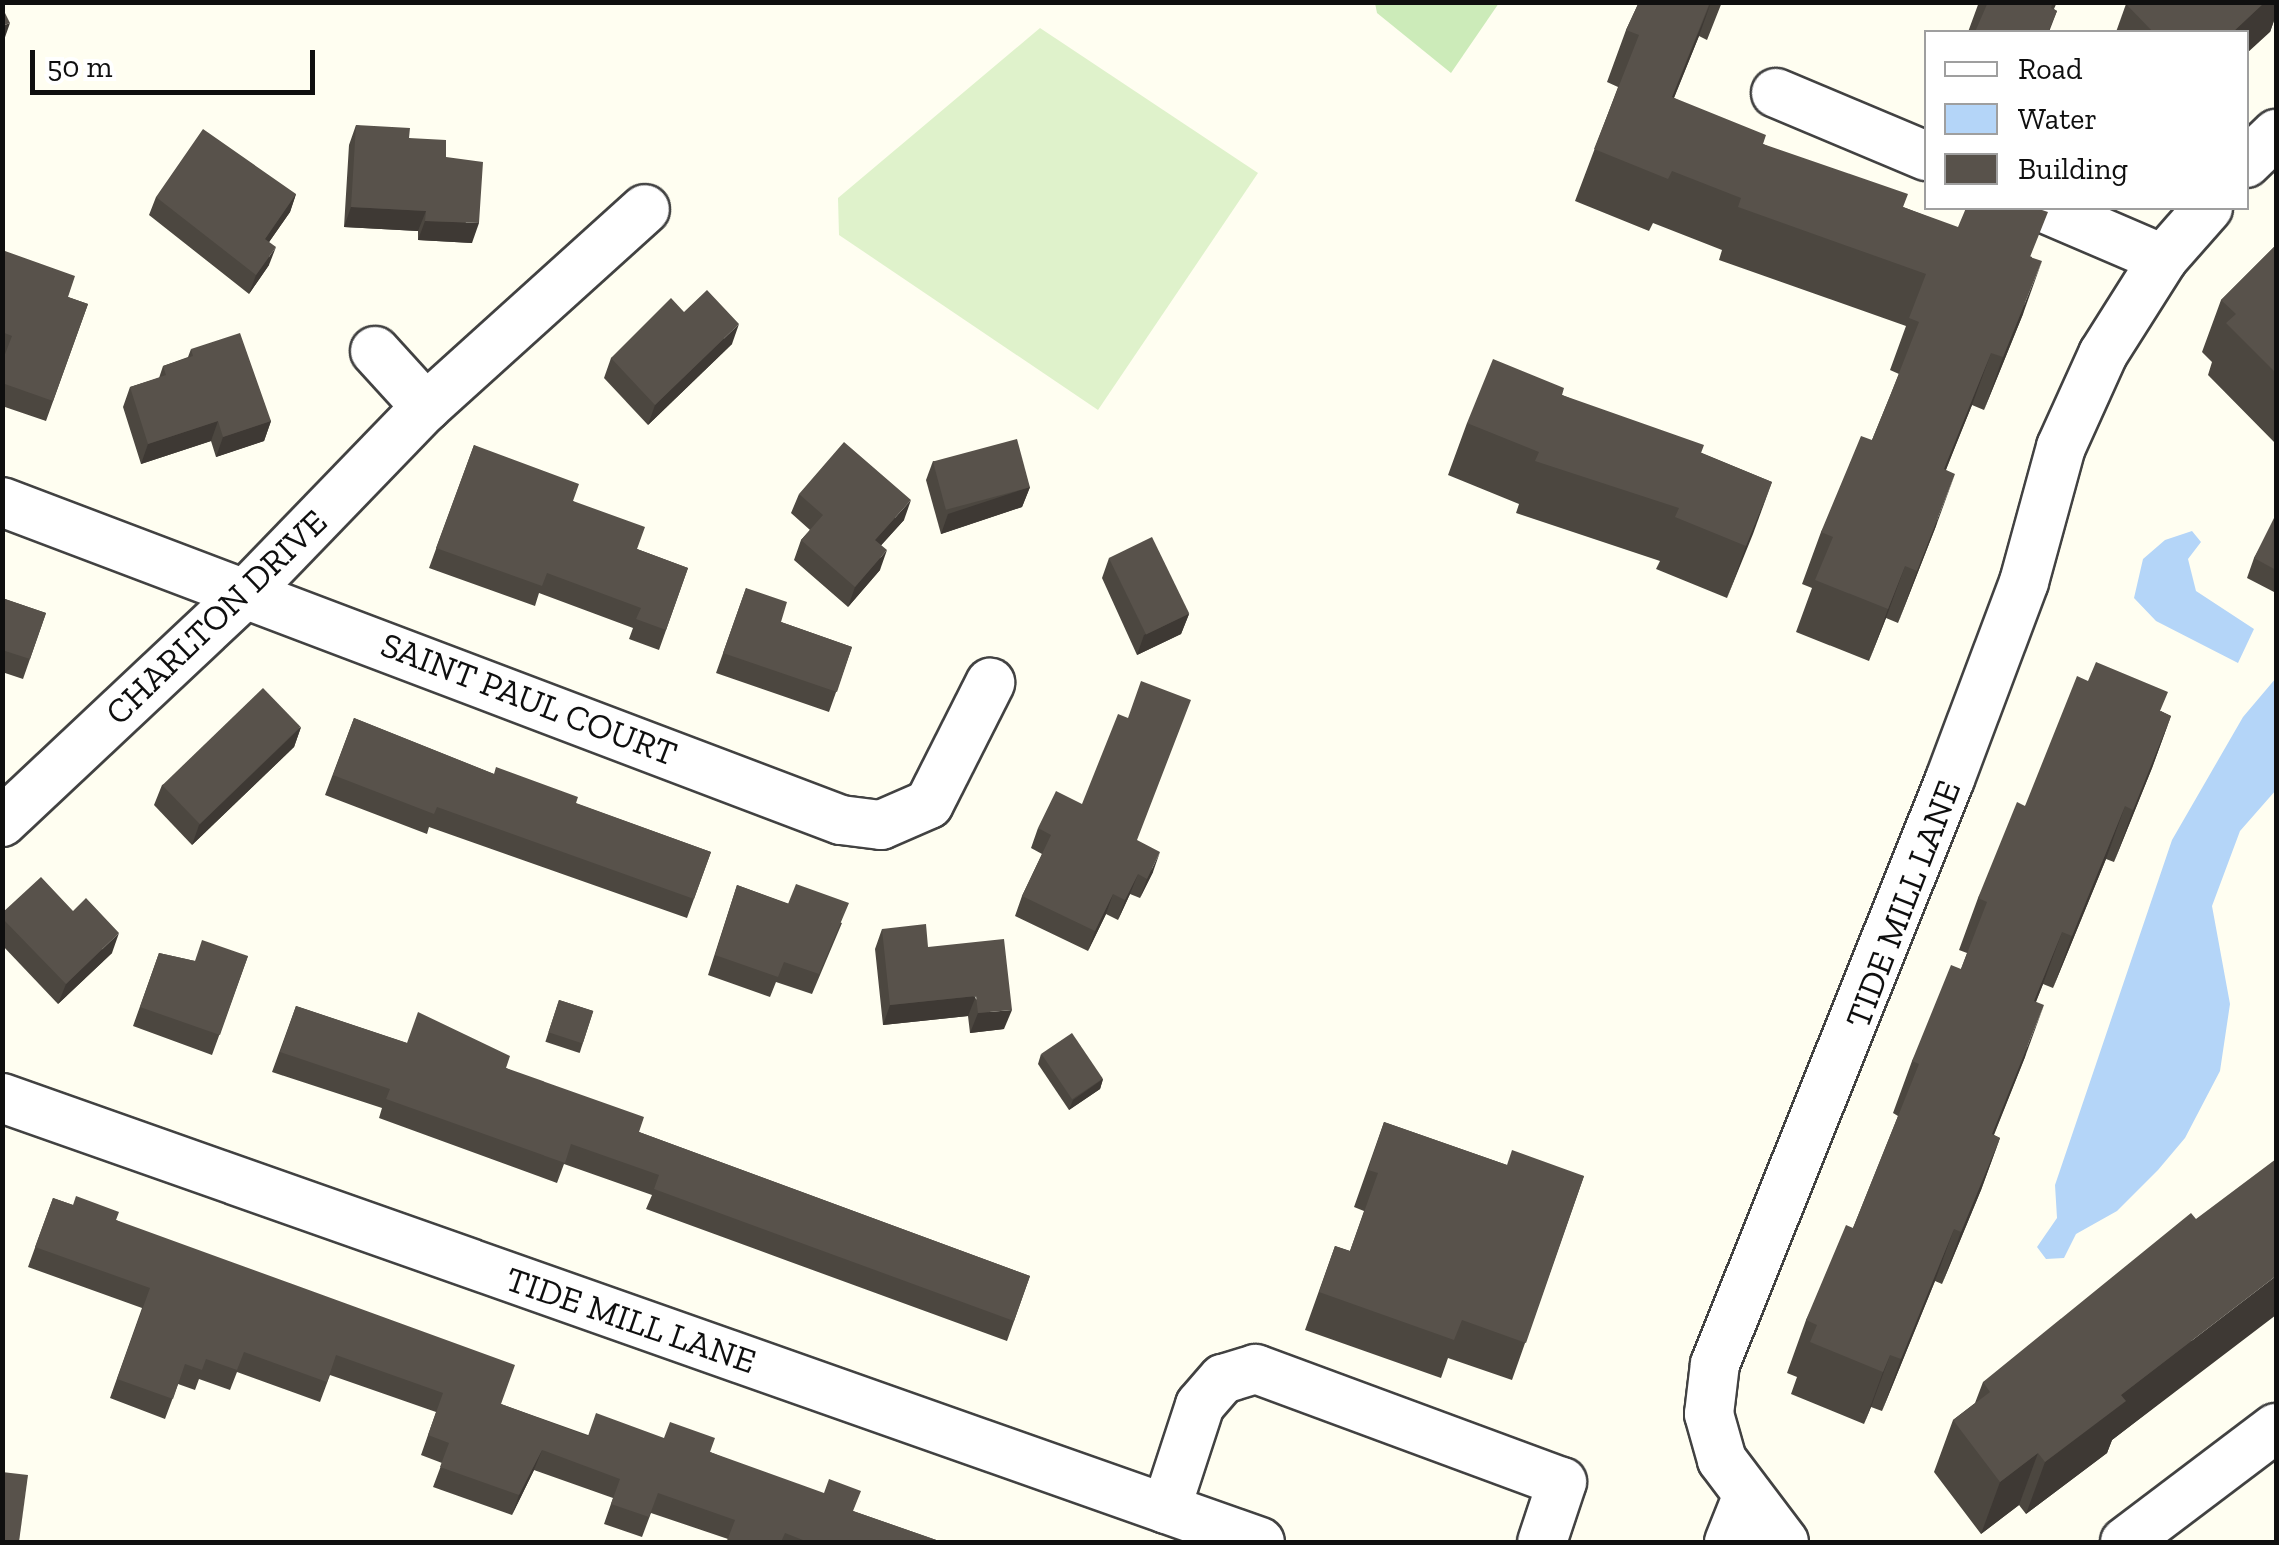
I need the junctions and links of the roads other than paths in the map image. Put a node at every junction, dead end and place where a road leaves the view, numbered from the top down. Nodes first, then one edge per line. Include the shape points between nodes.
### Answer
1 (1776, 93) dead end
2 (1924, 155) edge
3 (645, 209) dead end
4 (2049, 210) edge
5 (2206, 210) edge
6 (2163, 259) junction
7 (375, 351) dead end
8 (426, 407) junction
9 (2, 502) edge
10 (249, 590) junction
11 (990, 683) dead end
12 (2, 822) edge
13 (2, 1098) edge
14 (2276, 1428) edge
15 (1747, 1496) junction
16 (1166, 1509) junction
17 (1260, 1542) edge
18 (1542, 1542) edge
19 (1729, 1542) edge
20 (1784, 1542) edge
21 (2125, 1542) edge

1 - 2 street
3 - 8 street, CHARLTON DRIVE
4 - 6 street
5 - 6 street, TIDE MILL LANE
6 - 15 street, TIDE MILL LANE via 2102,354 2061,446 2024,582 1950,780 1715,1364 1709,1414 1722,1460
7 - 8 street
8 - 10 street, CHARLTON DRIVE
9 - 10 street, SAINT PAUL COURT
10 - 11 street, SAINT PAUL COURT via 841,820 881,825 929,804
10 - 12 street, CHARLTON DRIVE
13 - 16 street, TIDE MILL LANE
14 - 21 street
15 - 19 street
15 - 20 street, TIDE MILL LANE
16 - 17 street, TIDE MILL LANE
16 - 18 street via 1200,1405 1223,1379 1256,1369 1562,1482

